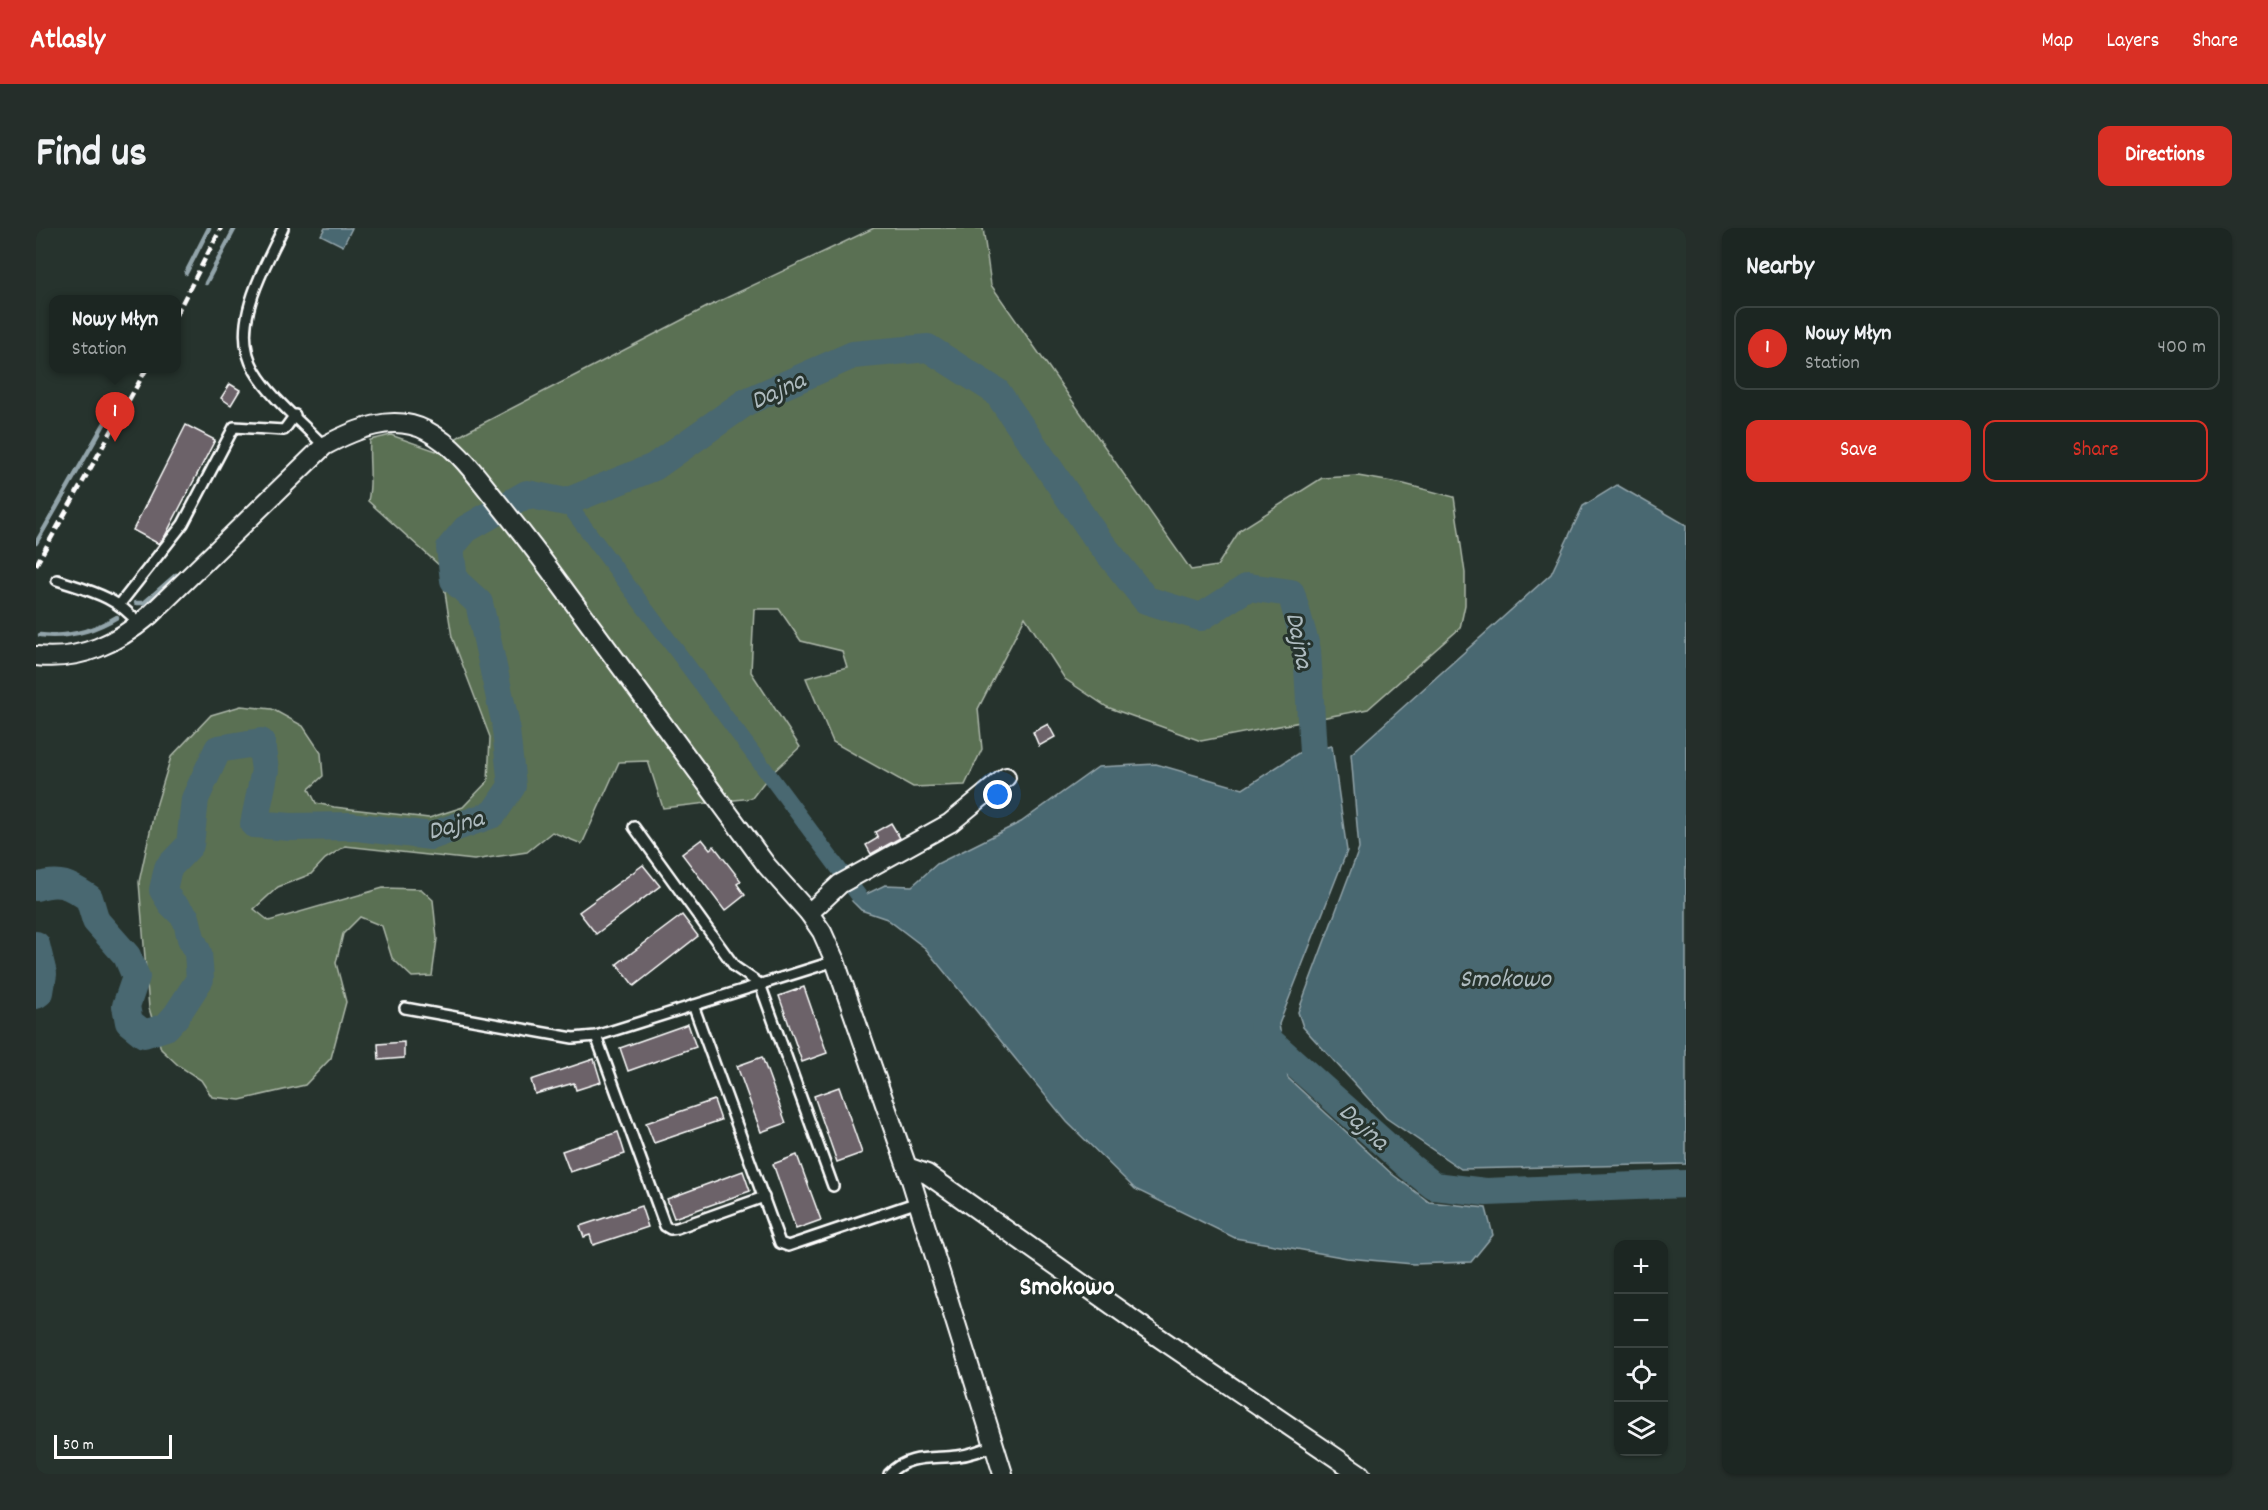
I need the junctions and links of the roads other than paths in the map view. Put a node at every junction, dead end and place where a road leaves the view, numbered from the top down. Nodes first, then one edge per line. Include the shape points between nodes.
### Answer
1 (283, 228) edge
2 (295, 415) junction
3 (324, 446) junction
4 (57, 580) dead end
5 (120, 604) junction
6 (139, 624) junction
7 (36, 656) edge
8 (1006, 777) dead end
9 (634, 826) dead end
10 (808, 913) junction
11 (835, 961) junction
12 (760, 984) junction
13 (693, 1005) junction
14 (405, 1008) dead end
15 (596, 1036) junction
16 (907, 1167) junction
17 (833, 1186) dead end
18 (764, 1197) junction
19 (918, 1202) junction
20 (994, 1446) junction
21 (889, 1474) edge
22 (1003, 1474) edge
23 (1360, 1474) edge

1 - 2 lane via 258,282 245,331 248,357 255,371
2 - 3 lane
2 - 5 lane via 284,430 234,427 183,524
3 - 6 street
3 - 10 street via 350,432 396,423 426,430 448,444 525,536 767,866
4 - 5 lane
5 - 6 lane
6 - 7 street via 96,650
8 - 10 street via 950,823 840,884
9 - 12 lane via 735,967
10 - 11 street
11 - 12 lane
11 - 16 street
12 - 13 lane
12 - 17 lane
13 - 15 lane
13 - 18 lane
14 - 15 lane via 573,1038
15 - 18 lane via 665,1226 677,1228
16 - 19 street
16 - 23 street via 927,1174
18 - 19 lane via 780,1243 788,1246
19 - 20 street
20 - 21 lane via 957,1456 905,1462
20 - 22 street

